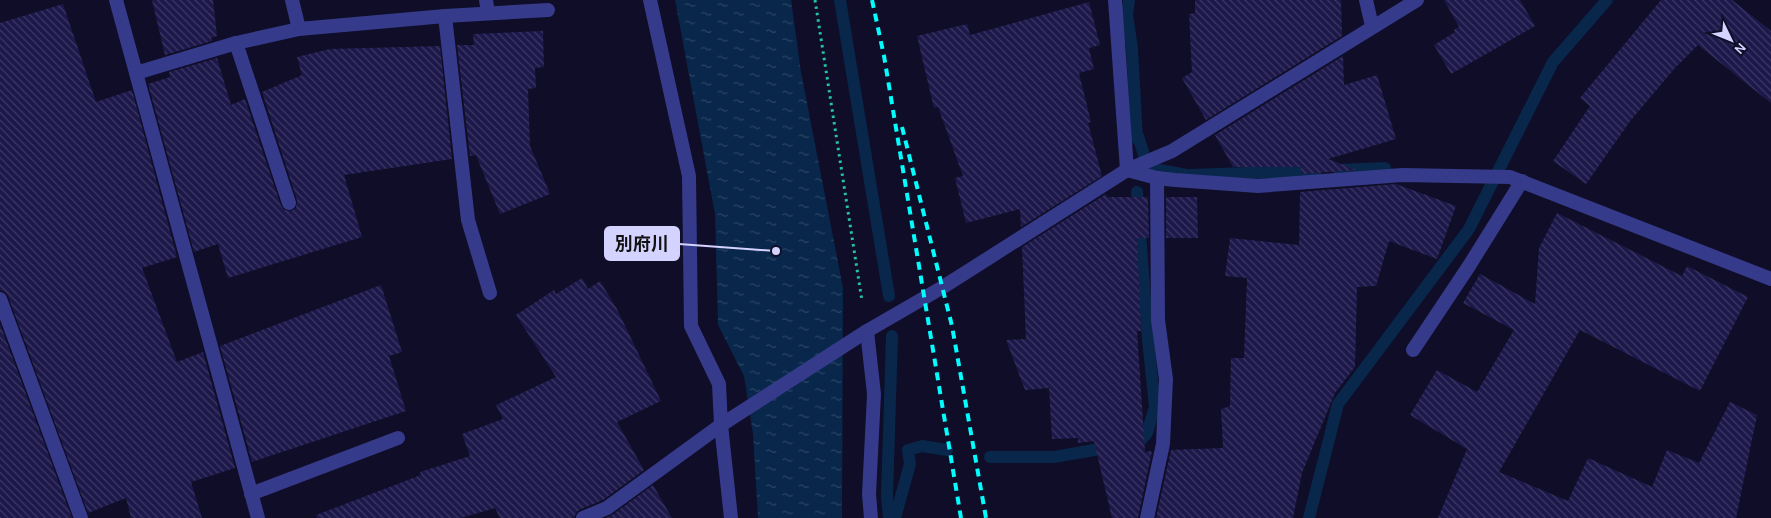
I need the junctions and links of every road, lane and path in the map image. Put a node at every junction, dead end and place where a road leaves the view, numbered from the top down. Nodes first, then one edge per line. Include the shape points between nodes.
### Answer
1 (116, 0) edge
2 (292, 0) edge
3 (650, 0) edge
4 (815, 0) edge
5 (1114, 0) edge
6 (1366, 0) edge
7 (1417, 0) edge
8 (487, 6) edge
9 (548, 10) dead end
10 (445, 16) junction
11 (1372, 26) junction
12 (299, 29) junction
13 (236, 43) junction
14 (136, 73) junction
15 (1128, 170) junction
16 (1157, 178) junction
17 (1516, 179) junction
18 (289, 203) dead end
19 (1771, 279) edge
20 (490, 293) dead end
21 (0, 299) edge
22 (867, 331) junction
23 (1413, 350) dead end
24 (721, 425) junction
25 (398, 438) dead end
26 (251, 494) junction
27 (608, 513) edge
28 (81, 518) edge
29 (258, 518) edge
30 (583, 518) edge
31 (731, 518) edge
32 (871, 518) edge
33 (1147, 518) edge

1 - 14 street
2 - 12 street
3 - 24 street via 689,176 691,326 719,384
4 - 22 path
5 - 15 street
6 - 11 street
7 - 11 street
8 - 9 street
8 - 10 street
10 - 12 street
10 - 20 street via 468,220
11 - 15 street via 1172,151
12 - 13 street
13 - 14 street
13 - 18 street
14 - 26 street
15 - 16 street
15 - 22 street
16 - 17 street via 1258,186 1402,175
16 - 33 street via 1158,320 1166,379 1163,444
17 - 19 street
17 - 23 street via 1469,266
21 - 28 street
22 - 24 street
22 - 32 street via 874,394 869,494
24 - 27 street
24 - 31 street
25 - 26 street
26 - 29 street
27 - 30 street

